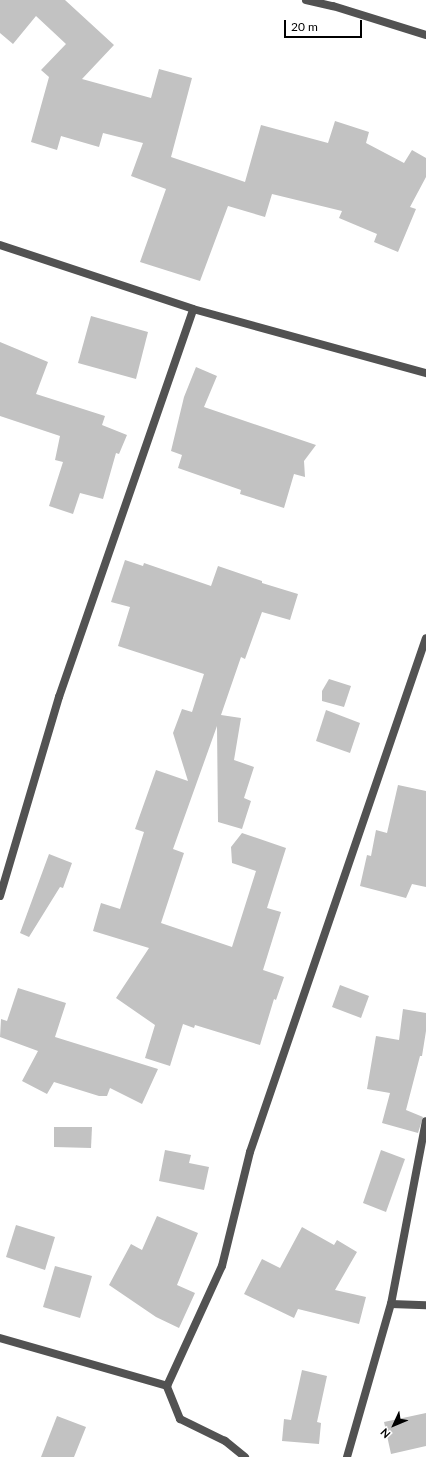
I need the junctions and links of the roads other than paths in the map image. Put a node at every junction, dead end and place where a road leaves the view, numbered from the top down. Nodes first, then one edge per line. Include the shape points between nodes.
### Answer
1 (306, 0) edge
2 (426, 35) edge
3 (0, 245) edge
4 (193, 309) junction
5 (426, 373) edge
6 (426, 638) edge
7 (0, 896) edge
8 (426, 1121) edge
9 (390, 1304) junction
10 (426, 1305) edge
11 (0, 1338) edge
12 (167, 1386) junction
13 (245, 1457) edge
14 (347, 1457) edge

1 - 2 street
3 - 4 street
4 - 5 street
4 - 7 street via 59,697
6 - 12 street via 250,1152 222,1266
8 - 9 street
9 - 10 street
9 - 14 street
11 - 12 street
12 - 13 street via 180,1419 225,1441

